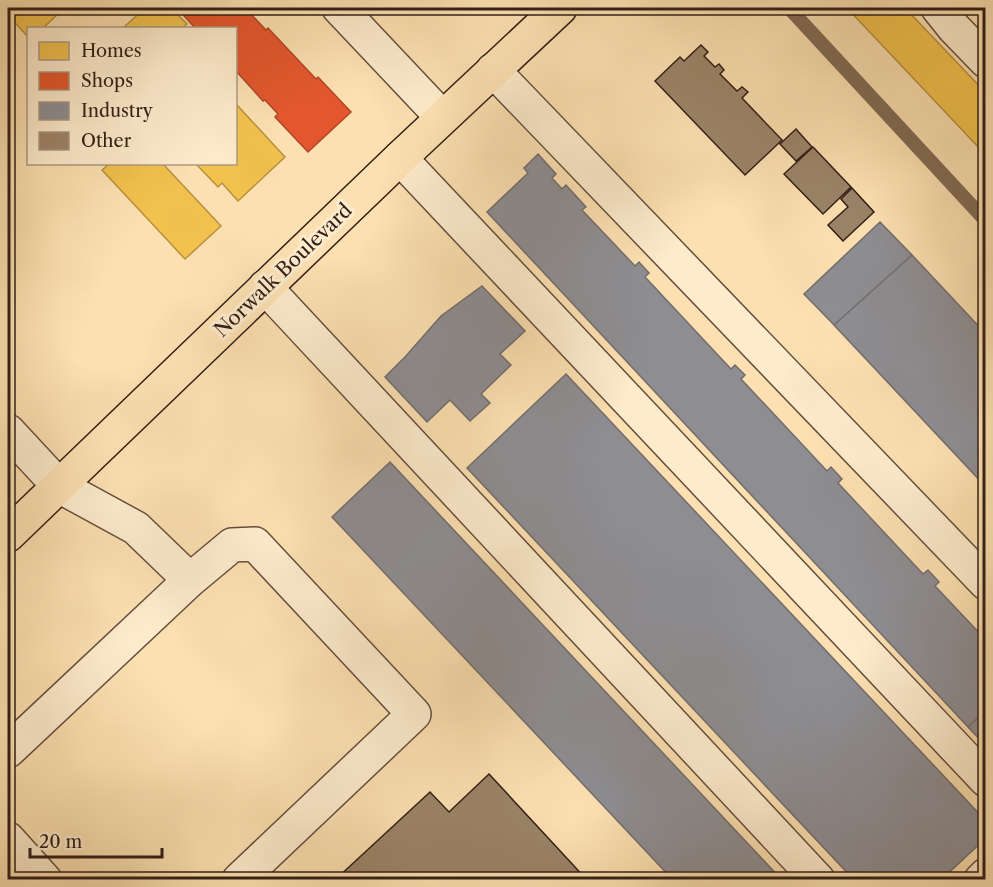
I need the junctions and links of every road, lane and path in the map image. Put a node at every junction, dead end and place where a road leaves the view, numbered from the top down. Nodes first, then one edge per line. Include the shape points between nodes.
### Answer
1 (339, 8) edge
2 (560, 8) edge
3 (938, 8) edge
4 (986, 62) edge
5 (493, 70) junction
6 (442, 117) junction
7 (400, 158) junction
8 (265, 287) junction
9 (8, 431) edge
10 (59, 486) junction
11 (8, 535) edge
12 (190, 580) junction
13 (986, 583) edge
14 (8, 751) edge
15 (986, 780) edge
16 (8, 839) edge
17 (986, 875) edge
18 (45, 879) edge
19 (239, 879) edge
20 (818, 879) edge
21 (981, 879) edge

1 - 6 street
2 - 5 main road, Norwalk Boulevard
3 - 4 street
5 - 6 main road, Norwalk Boulevard
5 - 13 street
6 - 7 main road, Norwalk Boulevard
7 - 8 main road, Norwalk Boulevard
7 - 15 street
8 - 10 main road, Norwalk Boulevard
8 - 20 street
9 - 10 street
10 - 11 main road, Norwalk Boulevard
10 - 12 street via 136,528
12 - 14 street
12 - 19 street via 232,545 255,544 414,714
16 - 18 street
17 - 21 street

